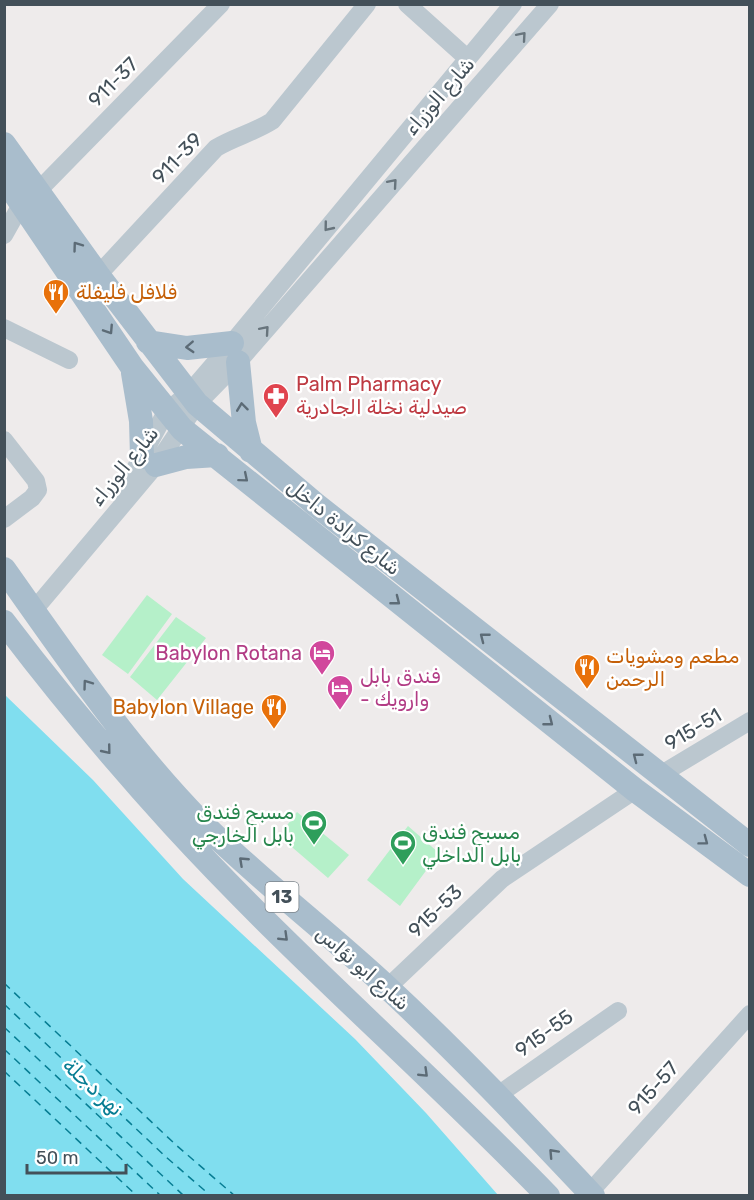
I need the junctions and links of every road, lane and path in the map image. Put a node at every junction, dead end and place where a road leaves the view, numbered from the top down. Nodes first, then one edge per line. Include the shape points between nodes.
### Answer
1 (221, 4) edge
2 (367, 4) edge
3 (407, 4) edge
4 (513, 4) edge
5 (550, 4) edge
6 (467, 58) junction
7 (4, 144) edge
8 (4, 178) edge
9 (29, 198) junction
10 (4, 236) edge
11 (98, 275) junction
12 (4, 328) edge
13 (148, 342) junction
14 (235, 352) junction
15 (69, 360) dead end
16 (132, 367) junction
17 (193, 398) junction
18 (174, 420) junction
19 (4, 440) edge
20 (251, 451) junction
21 (216, 455) junction
22 (149, 461) junction
23 (4, 519) edge
24 (4, 569) edge
25 (34, 610) junction
26 (4, 622) edge
27 (750, 721) edge
28 (660, 775) junction
29 (635, 790) junction
30 (750, 845) edge
31 (750, 875) edge
32 (388, 987) junction
33 (618, 1011) dead end
34 (750, 1014) edge
35 (498, 1095) junction
36 (591, 1194) edge
37 (548, 1196) edge

1 - 9 street, 911-37
2 - 11 street, 911-39 via 272,121 216,148
3 - 6 street
4 - 6 street, شارع الوزراء
14 -> 5 street, شارع الوزراء
6 -> 14 street, شارع الوزراء
7 - 9 main road, شارع كرادة داخل
8 - 9 main road, شارع كرادة داخل
9 - 10 street, 911-37
11 -> 9 main road, شارع كرادة داخل
9 -> 16 main road, شارع كرادة داخل
11 - 13 main road, شارع كرادة داخل
12 - 15 street
14 -> 13 main road
13 - 17 main road, شارع كرادة داخل
14 - 17 street, شارع الوزراء
20 -> 14 main road
16 - 18 main road, شارع كرادة داخل
16 - 22 main road
17 - 18 street, شارع الوزراء
17 - 20 main road, شارع كرادة داخل
18 - 21 main road, شارع كرادة داخل
18 - 22 street, شارع الوزراء
19 - 23 street via 36,481 38,490
28 -> 20 main road, شارع كرادة داخل
21 - 22 main road
21 -> 29 main road, شارع كرادة داخل
22 - 25 street, شارع الوزراء via 100,531
24 - 25 main road, شارع ابو نؤاس / 13
32 -> 25 main road, شارع ابو نؤاس / 13 via 276,892 199,819 132,743
26 -> 37 main road, شارع ابو نؤاس / 13 via 174,826
27 - 28 street, 915-51
28 - 30 main road, شارع كرادة داخل
29 -> 31 main road, شارع كرادة داخل
29 - 32 street, 915-53 via 502,879
32 - 35 main road, شارع ابو نؤاس / 13
33 - 35 street, 915-55
34 - 36 street, 915-57
36 -> 35 main road, شارع ابو نؤاس / 13

